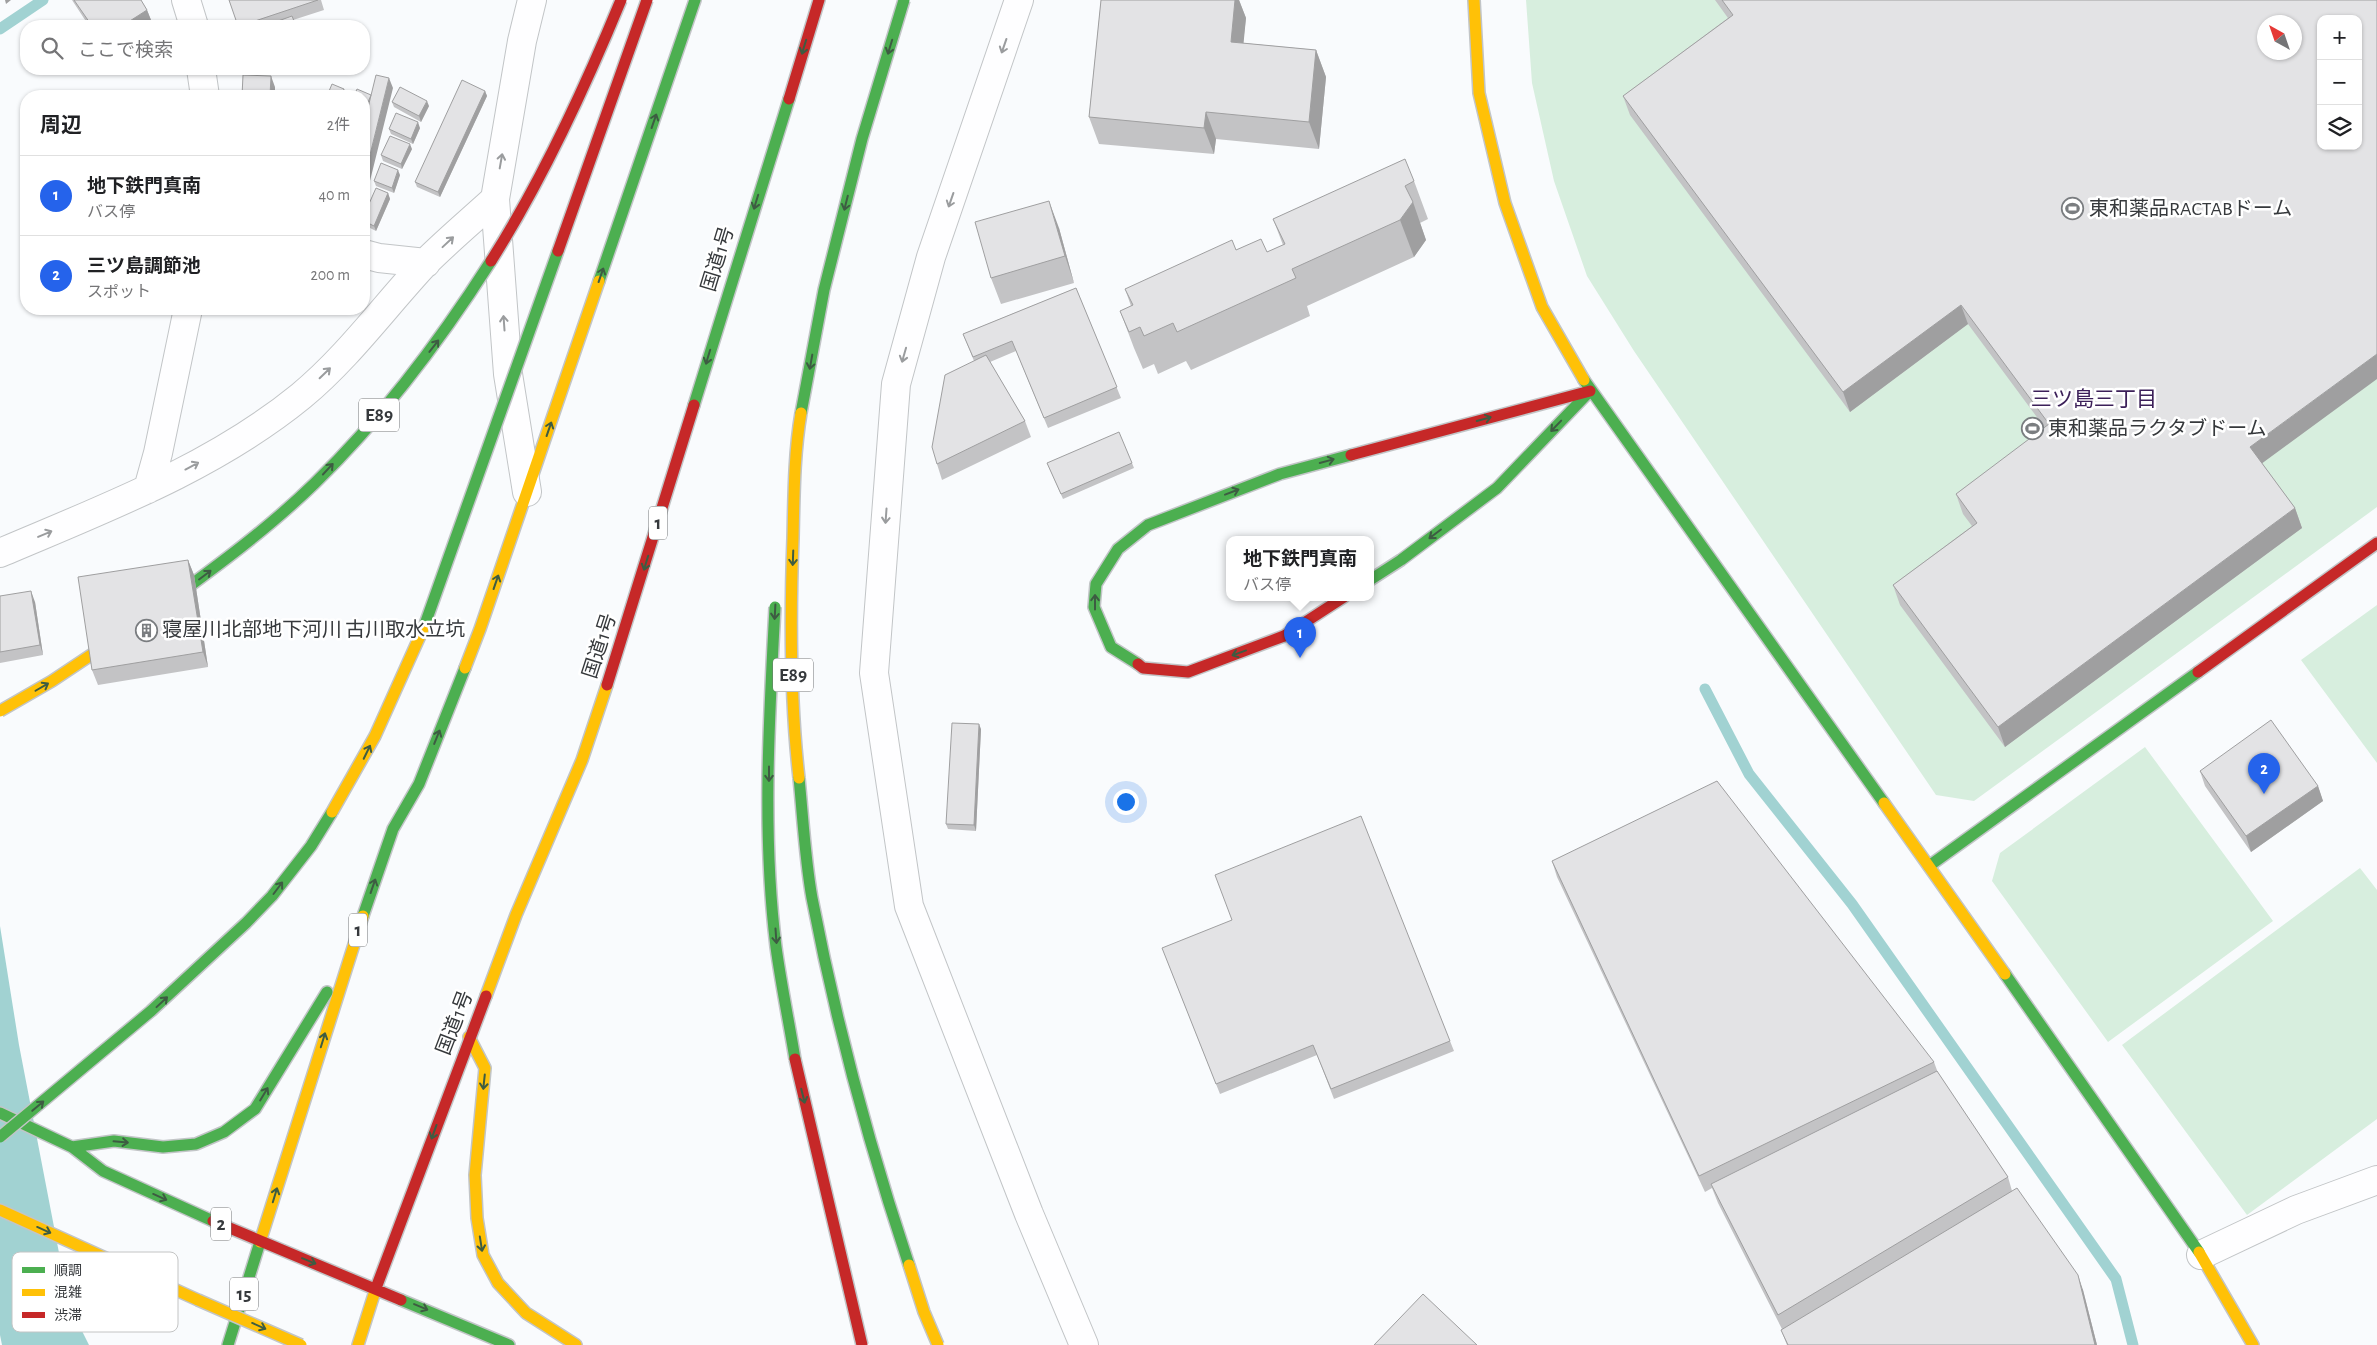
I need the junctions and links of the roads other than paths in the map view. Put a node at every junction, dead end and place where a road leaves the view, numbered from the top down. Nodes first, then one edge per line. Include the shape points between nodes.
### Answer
1 (186, 0) edge
2 (532, 0) edge
3 (622, 0) edge
4 (647, 0) edge
5 (696, 0) edge
6 (819, 0) edge
7 (904, 0) edge
8 (1020, 0) edge
9 (1474, 0) edge
10 (192, 20) edge
11 (202, 75) edge
12 (204, 90) edge
13 (494, 199) junction
14 (370, 256) edge
15 (426, 263) junction
16 (187, 315) edge
17 (1590, 391) junction
18 (796, 442) junction
19 (148, 489) junction
20 (527, 492) junction
21 (2377, 543) edge
22 (0, 553) edge
23 (780, 564) dead end
24 (1374, 577) edge
25 (776, 592) dead end
26 (1338, 601) edge
27 (154, 612) edge
28 (131, 628) edge
29 (0, 711) edge
30 (1929, 866) junction
31 (349, 957) junction
32 (469, 1037) junction
33 (0, 1114) edge
34 (0, 1137) edge
35 (72, 1147) junction
36 (2377, 1180) edge
37 (0, 1210) edge
38 (260, 1242) junction
39 (94, 1252) edge
40 (2201, 1255) junction
41 (376, 1288) junction
42 (178, 1290) edge
43 (228, 1345) edge
44 (301, 1345) edge
45 (358, 1345) edge
46 (509, 1345) edge
47 (576, 1345) edge
48 (862, 1345) edge
49 (938, 1345) edge
50 (1084, 1345) edge
51 (2253, 1345) edge

1 - 10 street
13 -> 2 street
27 -> 3 main road, E89, bridge via 237,550 316,482 384,408 452,322 522,212 587,82
34 -> 4 main road, bridge via 150,1013 242,927 273,895 356,774 397,692 440,585
20 -> 5 main road, 1
6 -> 32 main road, 国道1号 / 1 via 582,760 516,915
7 -> 18 main road, E89, bridge via 862,139 824,290
8 -> 50 street via 932,257 896,384 874,673 909,906 1028,1214
9 - 17 main road via 1479,93 1505,203 1542,307
11 - 12 street
15 -> 13 street
20 -> 13 street via 508,374
14 - 15 street
19 -> 15 street via 232,444 301,396 361,338
16 - 19 street
17 -> 24 main road via 1497,488
26 -> 17 main road via 1284,636 1188,672 1143,668 1111,647 1094,607 1096,584 1118,549 1148,525 1280,474
17 - 30 main road
18 - 23 main road, E89, bridge
18 -> 49 main road, E89, bridge via 792,601 795,746 812,897 841,1029 878,1172
22 -> 19 street
31 -> 20 main road, 1 via 393,829 419,784 480,628
21 - 30 main road
25 -> 48 main road, E89, bridge via 769,726 769,845 776,947 796,1064
29 -> 28 main road, bridge
30 - 40 main road
35 -> 31 main road via 114,1141 163,1147 196,1144 224,1132 255,1109
38 -> 31 main road, 1
32 -> 41 main road, 国道1号 / 1
32 -> 47 main road via 486,1068 475,1175 483,1255 498,1283 526,1313
33 - 35 main road, 2
35 -> 38 main road, 2 via 103,1171
36 - 40 street via 2296,1210
37 -> 39 main road, bridge
38 -> 41 main road, 2
38 - 43 main road, 15
40 - 51 main road
41 - 45 main road, 国道1号
41 -> 46 main road, 2
42 -> 44 main road, bridge

